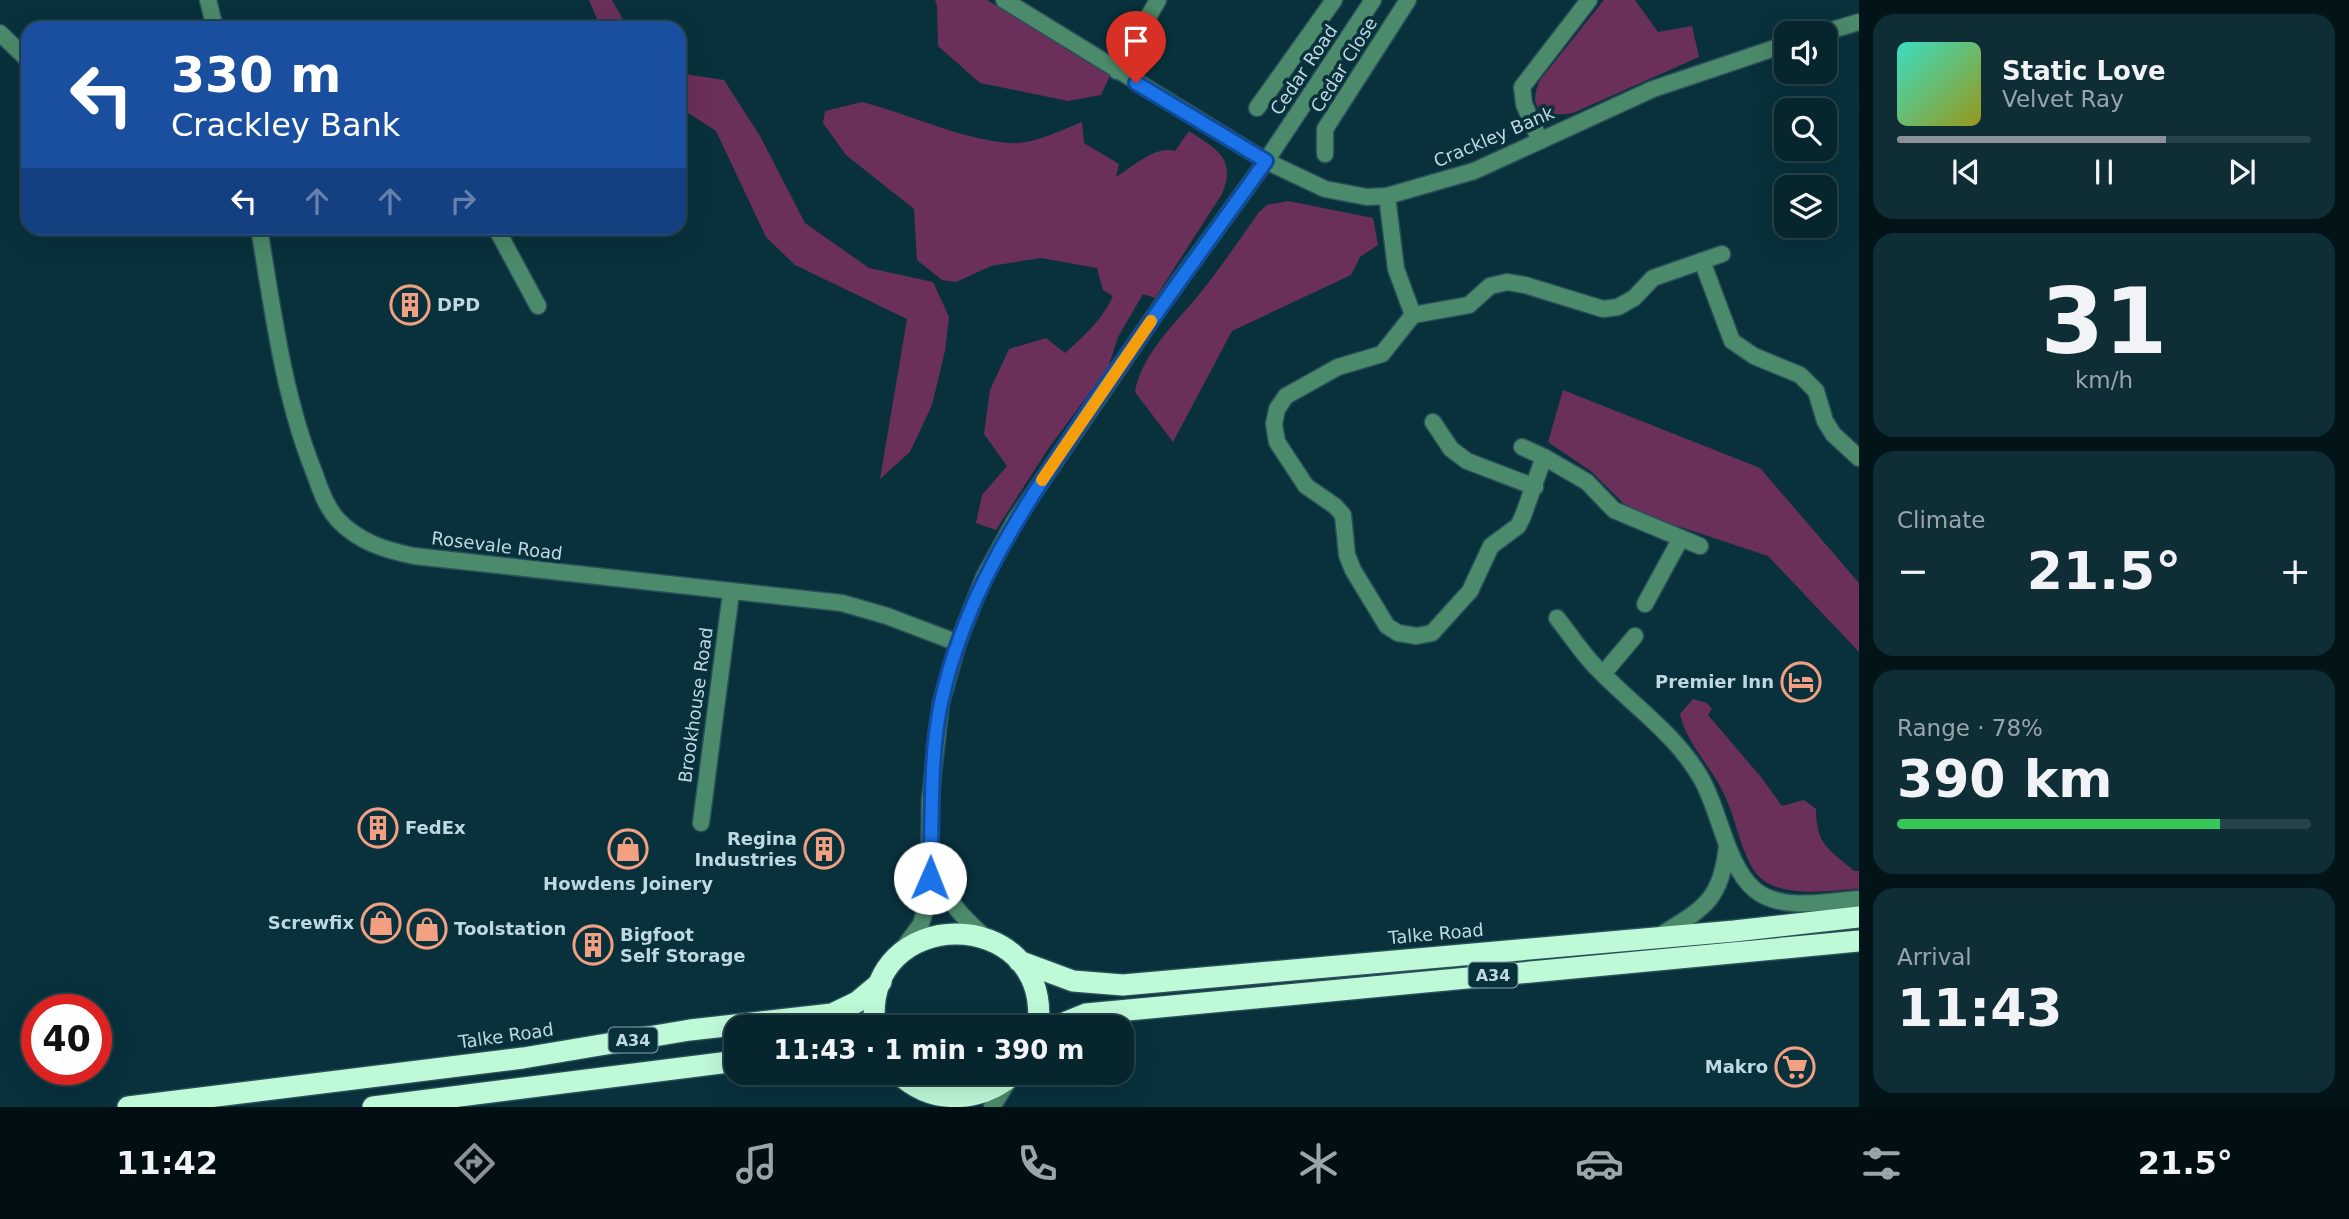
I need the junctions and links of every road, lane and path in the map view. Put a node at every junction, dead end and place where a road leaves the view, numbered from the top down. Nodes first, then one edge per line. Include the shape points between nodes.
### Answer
1 (208, 0) edge
2 (1004, 0) edge
3 (1158, 0) edge
4 (1334, 0) edge
5 (1373, 0) edge
6 (1408, 0) edge
7 (1589, 0) edge
8 (213, 21) edge
9 (1859, 22) edge
10 (1837, 29) edge
11 (0, 33) edge
12 (1774, 48) edge
13 (21, 53) edge
14 (1117, 71) junction
15 (1267, 103) dead end
16 (1540, 141) junction
17 (1325, 154) dead end
18 (1266, 161) junction
19 (1387, 196) junction
20 (260, 235) edge
21 (500, 235) edge
22 (1722, 254) dead end
23 (1702, 261) junction
24 (538, 306) dead end
25 (1413, 315) junction
26 (1433, 422) dead end
27 (1522, 447) dead end
28 (1544, 457) junction
29 (1859, 457) edge
30 (1535, 487) junction
31 (1681, 538) junction
32 (1700, 546) dead end
33 (731, 593) junction
34 (1645, 604) dead end
35 (1557, 618) dead end
36 (1635, 636) dead end
37 (958, 643) junction
38 (1604, 674) junction
39 (701, 823) dead end
40 (1728, 843) junction
41 (931, 857) junction
42 (1859, 899) edge
43 (1859, 917) edge
44 (985, 937) junction
45 (1657, 937) junction
46 (1859, 941) edge
47 (897, 958) junction
48 (1019, 961) junction
49 (881, 982) junction
50 (874, 1015) edge
51 (1037, 1015) edge
52 (1084, 1015) edge
53 (724, 1063) edge
54 (914, 1085) edge
55 (998, 1085) edge
56 (1007, 1085) edge
57 (919, 1089) junction
58 (128, 1107) edge
59 (373, 1107) edge
60 (944, 1107) edge
61 (992, 1107) edge

1 - 8 street
2 - 14 street, Crackley Bank
3 - 14 street
4 - 15 street, Cedar Road
5 - 18 street, Cedar Road
6 - 17 street, Cedar Close via 1325,129
7 - 16 street via 1522,87
9 - 10 street
11 - 13 street
12 - 16 street, Crackley Bank via 1653,89
14 - 18 street, Crackley Bank
16 - 19 street, Crackley Bank via 1475,171
18 - 19 street, Crackley Bank via 1325,189
18 - 37 street, Cedar Road via 1014,522 984,577
19 - 25 street via 1396,269
20 - 33 street, Rosevale Road via 298,433 325,501 359,538 414,556
21 - 24 street
22 - 23 street
23 - 25 street via 1653,278 1618,307 1603,309 1507,282 1490,286 1469,305
23 - 29 street via 1732,341 1800,376 1816,391 1833,434
25 - 30 street via 1382,354 1338,367 1286,396 1274,424 1277,442 1306,486 1343,515 1347,555 1387,626 1417,636 1432,633 1471,591 1491,546 1518,526
26 - 30 street via 1451,449 1467,461
27 - 28 street
28 - 30 street
28 - 31 street via 1587,482 1614,510
31 - 32 street
31 - 34 street
33 - 37 street, Rosevale Road via 842,603
33 - 39 street, Brookhouse Road
35 - 38 street
36 - 38 street
37 - 41 street, Cedar Road via 934,747
38 - 40 street via 1685,755 1702,779
40 - 42 street via 1754,890 1771,900
40 - 45 street via 1725,875 1710,899
41 - 44 street via 943,892
41 - 47 street via 929,898 920,924
43 - 45 highway, Talke Road / A34
44 - 47 highway, A34 via 945,933 919,941
44 - 48 highway, A34
45 - 48 highway, Talke Road / A34 via 1124,985 1073,981
46 - 52 highway, A34
47 - 49 highway, A34
48 - 51 highway, A34 via 1035,991
49 - 50 highway, A34
49 - 58 highway, Talke Road / A34 via 857,1002 832,1014
53 - 59 highway, A34
54 - 57 highway
55 - 57 highway via 970,1096 944,1096
56 - 61 street
57 - 60 street

